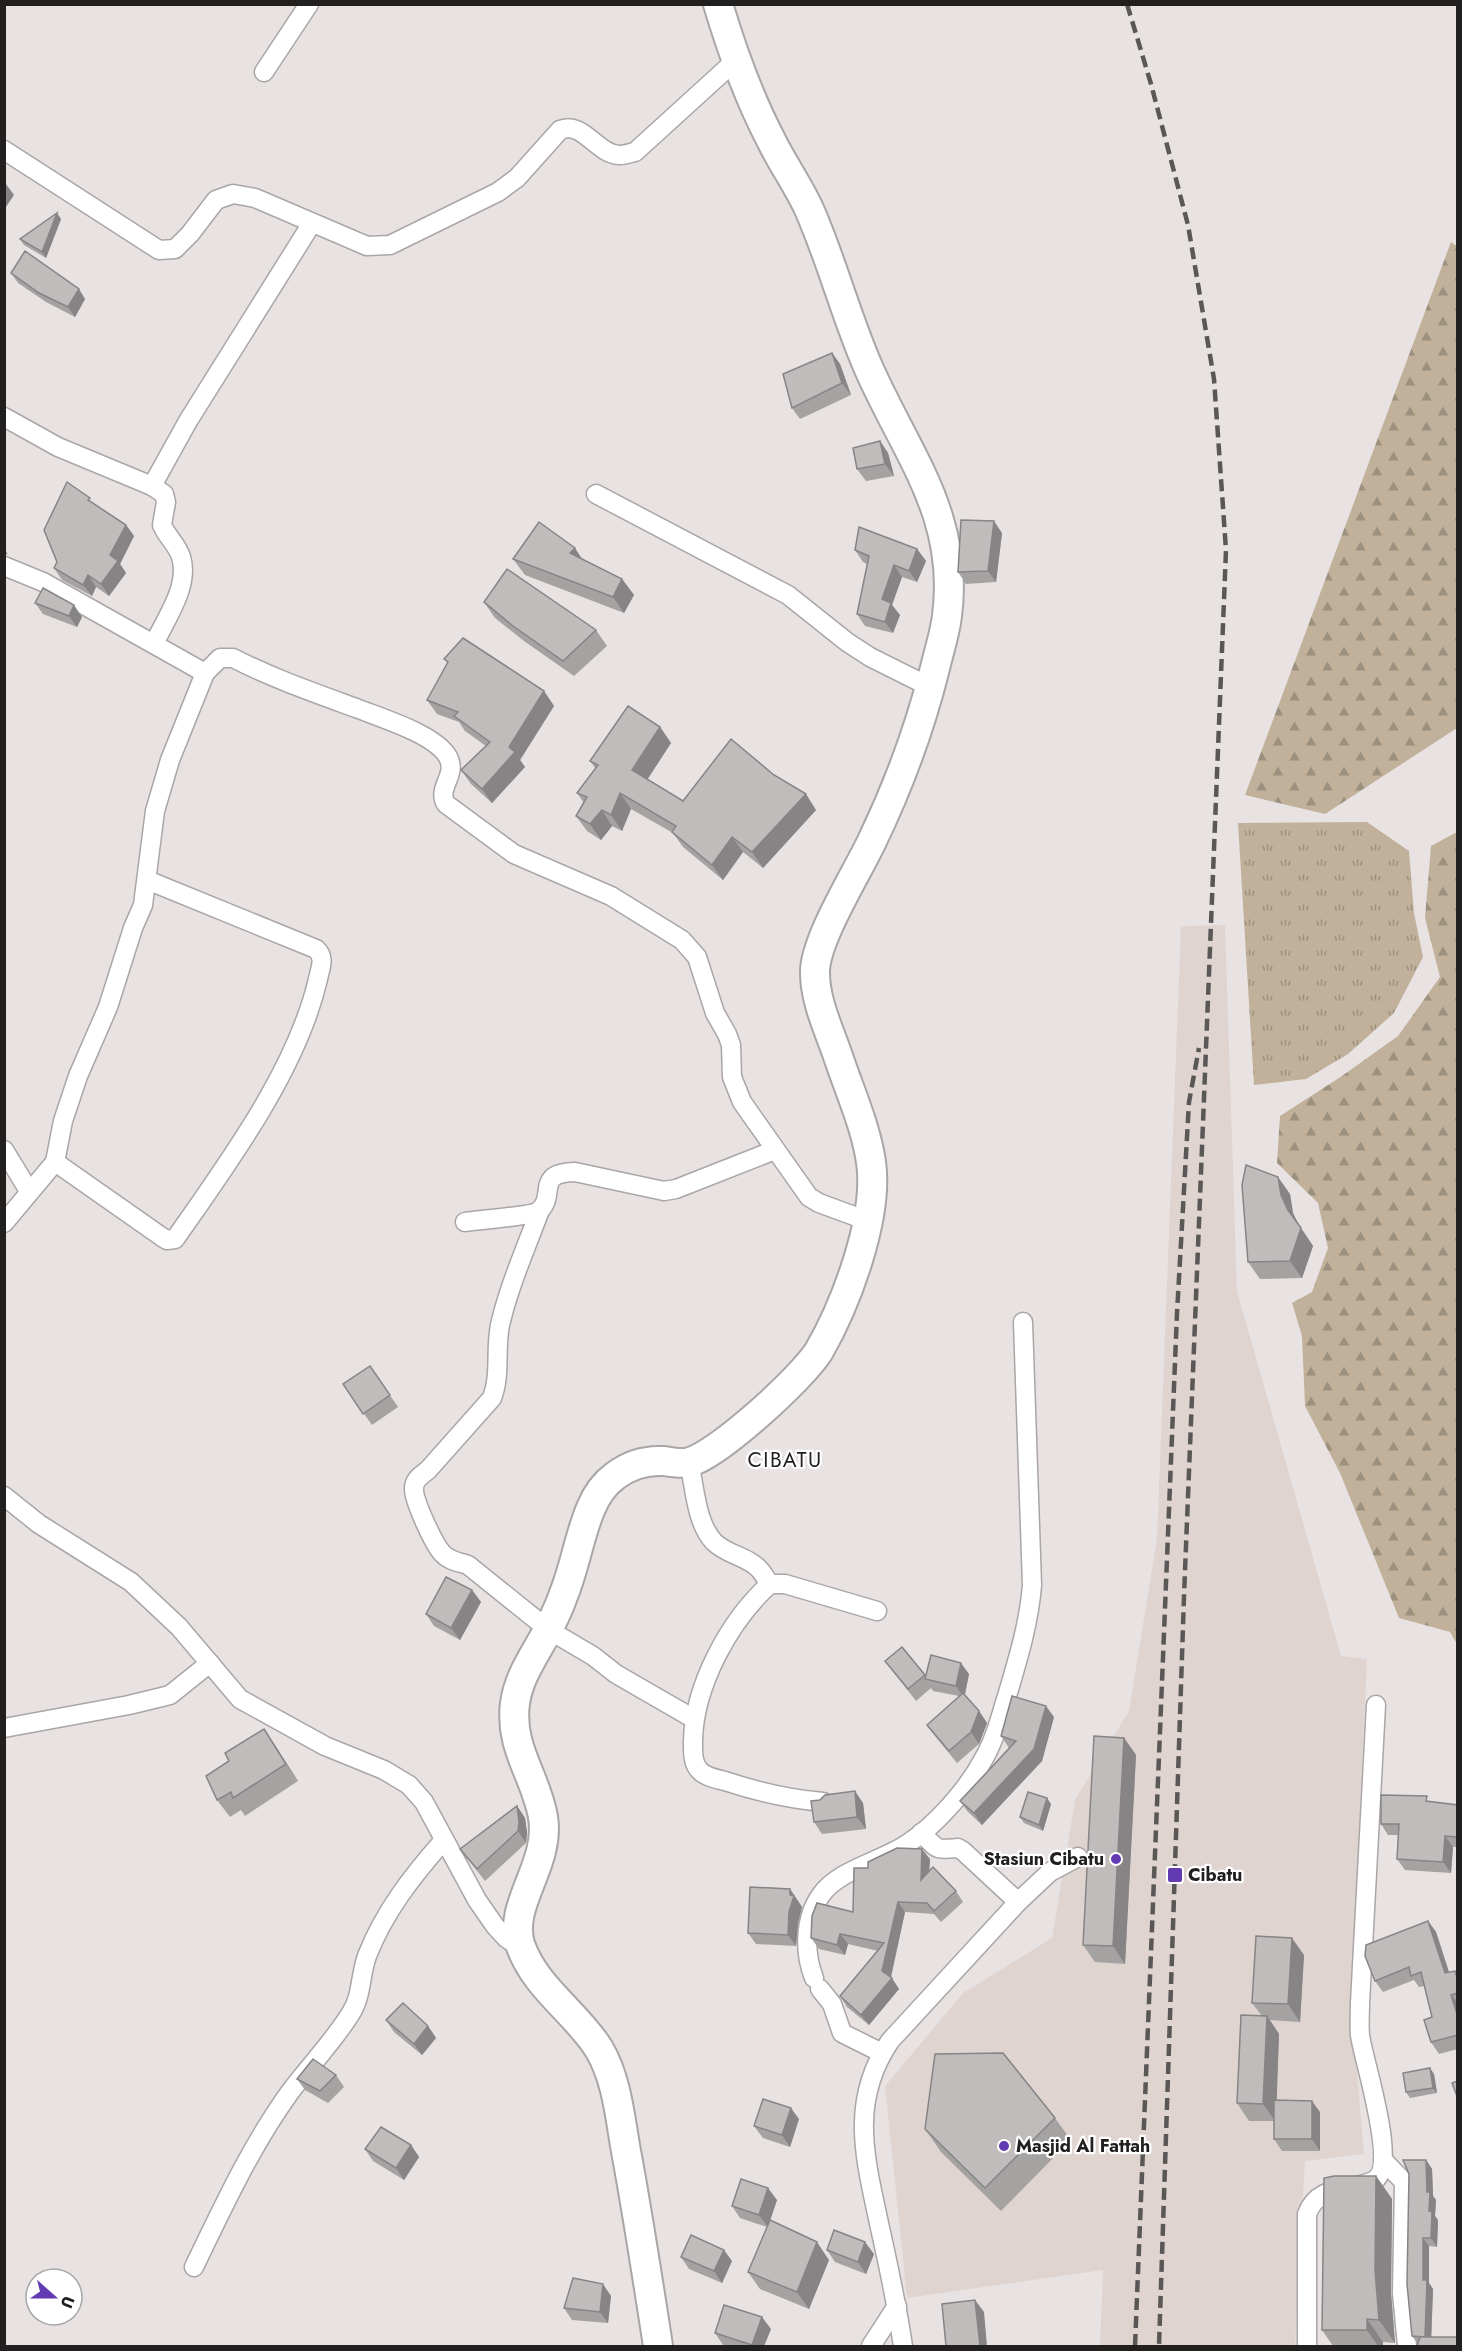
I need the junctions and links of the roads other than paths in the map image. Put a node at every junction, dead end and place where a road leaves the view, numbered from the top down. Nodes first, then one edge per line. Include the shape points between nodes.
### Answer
1 (309, 4) edge
2 (718, 4) edge
3 (735, 61) junction
4 (264, 72) dead end
5 (4, 150) edge
6 (312, 223) junction
7 (4, 417) edge
8 (152, 486) junction
9 (596, 494) dead end
10 (4, 566) edge
11 (154, 644) junction
12 (205, 673) junction
13 (930, 687) junction
14 (147, 880) junction
15 (4, 1149) edge
16 (775, 1150) junction
17 (55, 1162) junction
18 (30, 1191) junction
19 (540, 1210) junction
20 (868, 1221) junction
21 (465, 1222) dead end
22 (4, 1223) edge
23 (1023, 1322) dead end
24 (689, 1462) junction
25 (4, 1496) edge
26 (770, 1584) junction
27 (877, 1611) dead end
28 (549, 1630) junction
29 (210, 1664) junction
30 (1376, 1705) dead end
31 (694, 1719) junction
32 (4, 1728) edge
33 (823, 1802) edge
34 (921, 1833) junction
35 (444, 1840) junction
36 (1078, 1857) dead end
37 (1018, 1902) junction
38 (521, 1948) junction
39 (882, 2053) junction
40 (1383, 2160) junction
41 (194, 2267) dead end
42 (897, 2306) junction
43 (657, 2346) edge
44 (871, 2346) edge
45 (903, 2346) edge
46 (1307, 2346) edge
47 (1407, 2346) edge

1 - 4 street
2 - 3 main road
3 - 6 street via 635,152 611,153 581,131 567,127 498,192 390,245 367,246
3 - 13 main road via 771,140 807,204 869,368 930,489 946,543 949,579 947,618
5 - 6 street via 159,250 175,249 216,200 233,194 255,198
6 - 8 street via 188,421
7 - 8 street via 58,447
8 - 11 street via 164,494 162,525 176,545 183,569 182,582
9 - 13 street via 788,595 855,647
10 - 11 street via 43,582
11 - 12 street
12 - 14 street via 170,760 155,811
12 - 16 street via 220,658 233,658 402,725 432,742 447,756 451,765 442,798 476,829 514,854 611,896 682,940 697,957 715,1013 731,1045 736,1089
13 - 20 main road via 906,766 819,948 814,970 821,1007 871,1161
14 - 17 street via 108,1007 70,1098
14 - 17 street via 316,950 322,960 314,995 289,1059 175,1239 162,1238
15 - 18 street
16 - 19 street via 664,1191 563,1172 548,1184
16 - 20 street via 809,1197
17 - 18 street
18 - 22 street
19 - 21 street
19 - 28 street via 500,1324 492,1398 414,1486 434,1542 443,1554 468,1565
20 - 24 main road via 844,1301 815,1356 802,1373 737,1432
23 - 34 street via 1030,1611 995,1735 983,1761 936,1822
24 - 26 street via 699,1517 706,1531 715,1543 759,1569
24 - 28 main road via 648,1461 607,1482 592,1506
25 - 29 street via 39,1524 131,1582 179,1627
26 - 27 street via 785,1584
26 - 31 street via 742,1614 725,1642 701,1692
28 - 31 street
28 - 38 main road via 524,1670 513,1729 542,1812 545,1839 521,1912
29 - 32 street via 170,1695
29 - 35 street via 240,1699 325,1746 384,1770 409,1785 424,1802
30 - 40 street via 1360,2035 1381,2130
31 - 33 street via 693,1758 703,1774 760,1792
34 - 37 street via 939,1850 963,1851
34 - 39 street via 907,1845 836,1880 820,1895 807,1939 808,1962 817,1984 832,2004 842,2033
35 - 38 street via 495,1926
35 - 41 street via 390,1910 365,1962 353,2011 257,2142
36 - 37 street via 1050,1872
37 - 39 street
38 - 43 main road via 547,1989 599,2050 615,2091
39 - 42 street via 869,2082 863,2148
40 - 46 street via 1374,2181 1318,2196 1310,2204
40 - 47 street via 1404,2182 1402,2293
42 - 44 street
42 - 45 street

